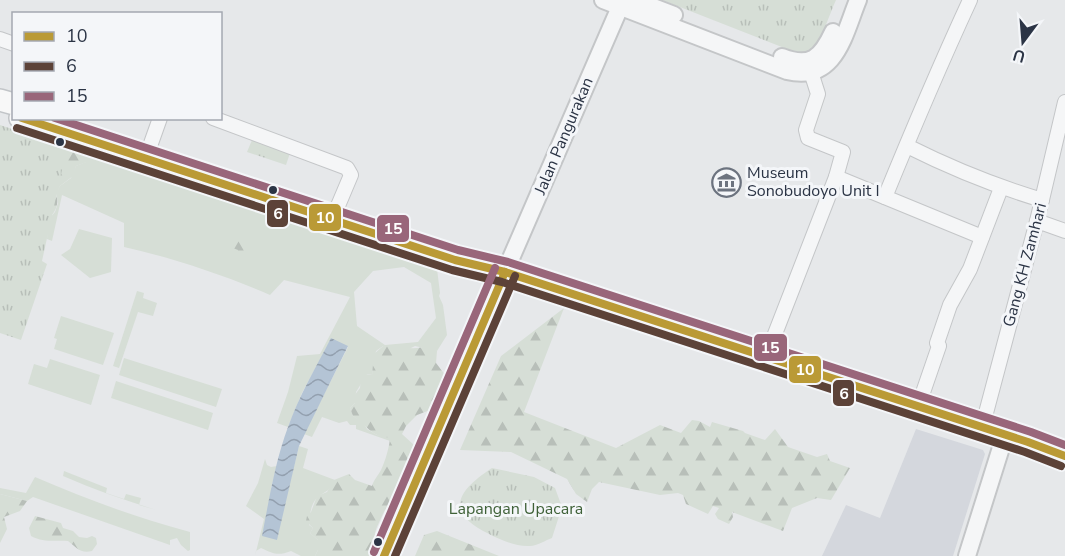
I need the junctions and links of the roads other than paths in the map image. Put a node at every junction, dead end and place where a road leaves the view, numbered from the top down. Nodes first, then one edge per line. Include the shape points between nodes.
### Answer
1 (603, 0) edge
2 (846, 0) edge
3 (858, 0) edge
4 (970, 0) edge
5 (626, 2) edge
6 (708, 34) junction
7 (811, 72) junction
8 (1065, 102) edge
9 (26, 120) edge
10 (63, 120) edge
11 (159, 120) edge
12 (218, 120) edge
13 (1062, 121) edge
14 (907, 146) junction
15 (149, 149) junction
16 (836, 177) junction
17 (1001, 188) junction
18 (885, 197) junction
19 (1042, 200) junction
20 (334, 215) junction
21 (1037, 221) junction
22 (1065, 231) edge
23 (982, 237) junction
24 (505, 272) junction
25 (766, 357) junction
26 (918, 407) junction
27 (982, 428) junction
28 (1005, 435) junction
29 (1065, 456) edge
30 (384, 556) edge
31 (967, 556) edge

1 - 5 street
2 - 6 street via 824,51 807,61 792,61
3 - 7 street via 834,56 825,66
4 - 14 street
5 - 6 street
5 - 24 street, Jalan Pangurakan
6 - 7 street via 787,71
7 - 16 street via 818,94 806,130 808,138 843,152
8 - 13 street, Gang KH Zamhari
9 - 20 main road
10 - 15 main road
11 - 15 street
12 - 20 street via 347,168 350,177
13 - 19 street, Gang KH Zamhari
14 - 17 street
14 - 18 street
15 - 20 main road
16 - 18 street
16 - 25 street
17 - 19 street
17 - 23 street
18 - 23 street
19 - 21 street, Gang KH Zamhari
20 - 24 main road via 455,260
21 - 22 street
21 - 27 street, Gang KH Zamhari
23 - 26 street via 950,305
24 - 25 main road
24 - 30 main road
25 - 26 main road
26 - 27 main road
27 - 28 main road
28 - 29 main road
28 - 31 street

